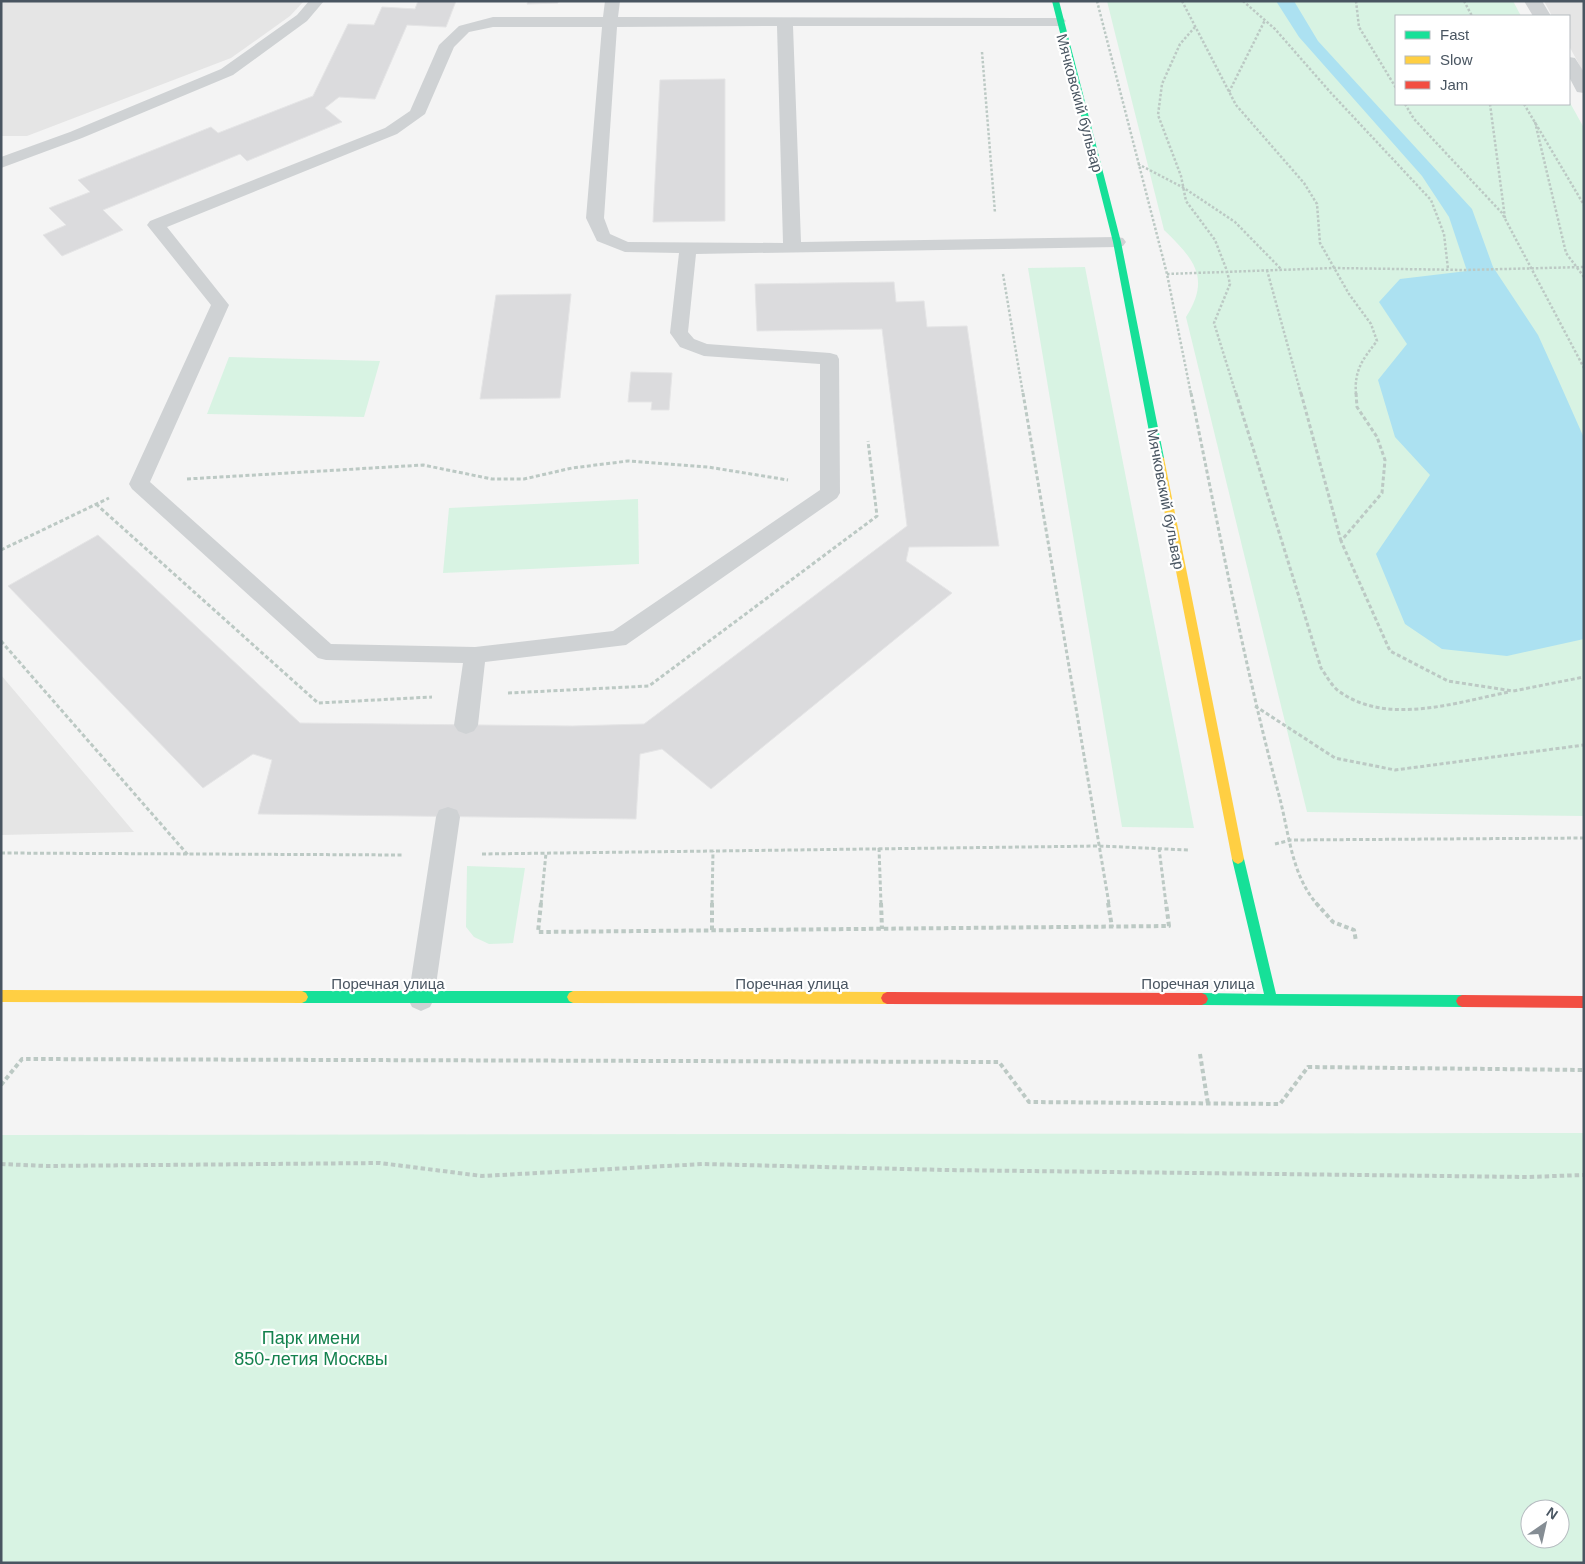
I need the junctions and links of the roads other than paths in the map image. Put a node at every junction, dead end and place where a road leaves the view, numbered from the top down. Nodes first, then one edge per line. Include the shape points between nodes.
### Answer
1 (317, 1) edge
2 (613, 1) edge
3 (1055, 1) edge
4 (1533, 1) edge
5 (1541, 15) edge
6 (610, 22) junction
7 (785, 22) junction
8 (1058, 22) junction
9 (1570, 64) edge
10 (1584, 88) edge
11 (1, 163) edge
12 (1117, 242) junction
13 (792, 248) junction
14 (688, 249) junction
15 (475, 654) junction
16 (466, 725) dead end
17 (448, 817) dead end
18 (1, 996) edge
19 (1271, 998) junction
20 (421, 999) junction
21 (1584, 1002) edge

1 - 11 lane via 302,18 227,72
2 - 6 lane
3 - 8 street, Мячковский бульвар
4 - 5 street
6 - 7 lane
6 - 14 lane via 595,218 603,236 624,247
6 - 15 lane via 493,22 464,29 447,45 417,114 391,131 156,226 220,305 139,484 326,652
7 - 8 lane
7 - 13 lane
8 - 12 street, Мячковский бульвар
9 - 10 street
12 - 13 lane
12 - 19 street, Мячковский бульвар via 1235,848
13 - 14 lane
14 - 15 lane via 679,333 687,343 704,350 830,359 830,493 618,639
15 - 16 lane
17 - 20 lane
18 - 20 street, Поречная улица
19 - 20 street, Поречная улица
19 - 21 street, Поречная улица

